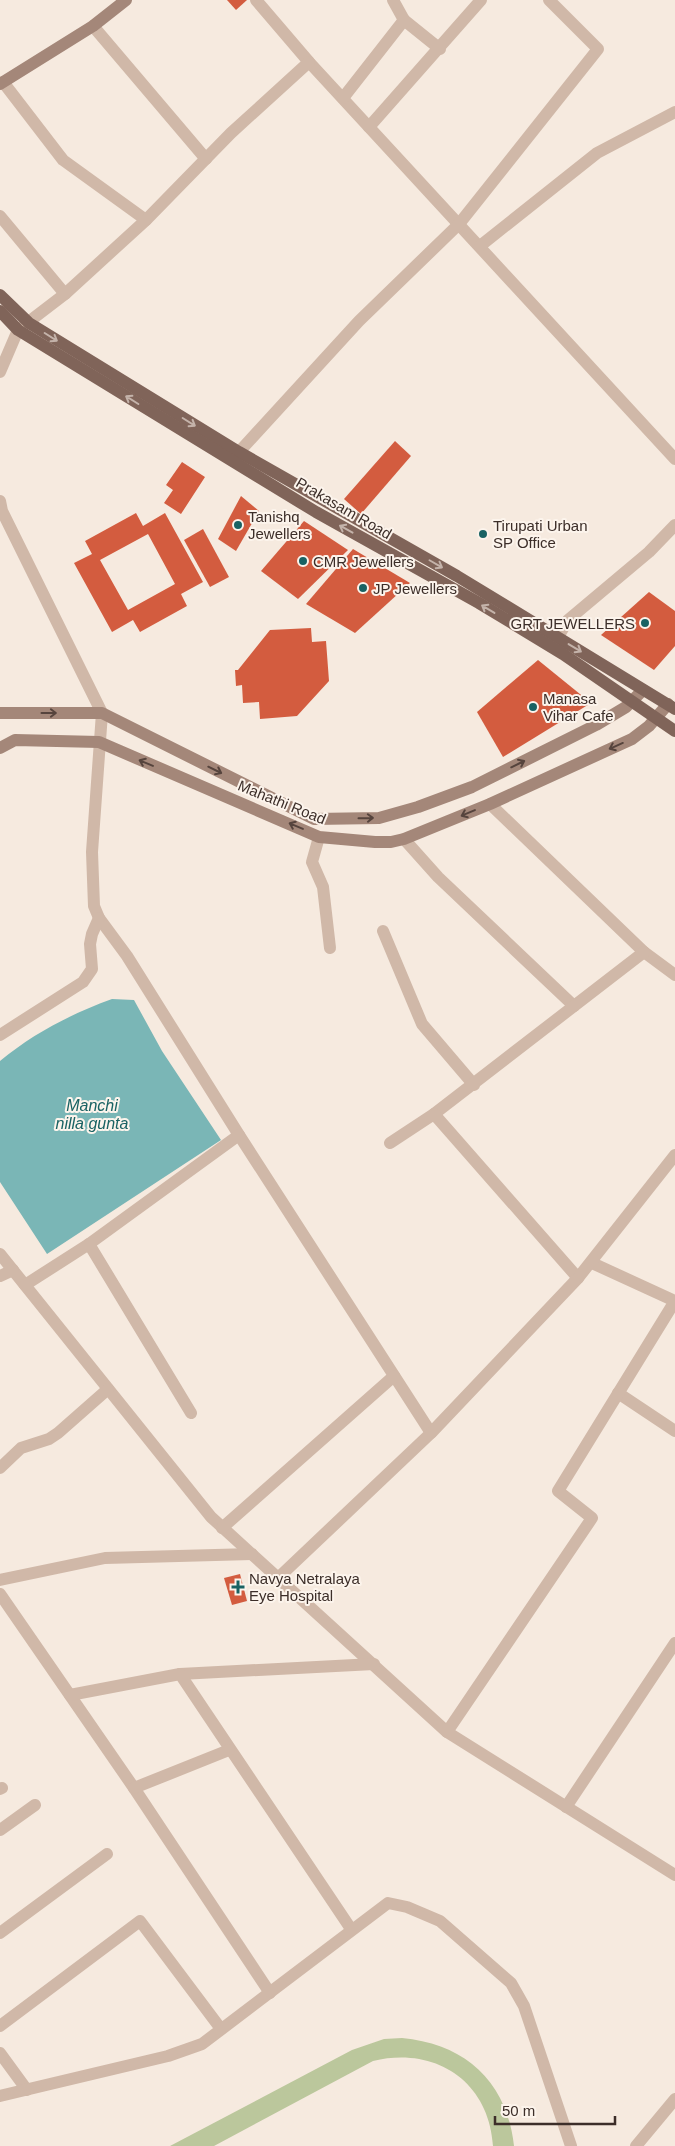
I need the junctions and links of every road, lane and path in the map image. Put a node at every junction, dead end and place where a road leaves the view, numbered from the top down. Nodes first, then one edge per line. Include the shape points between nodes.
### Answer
1 (126, 0) edge
2 (256, 0) edge
3 (393, 0) edge
4 (481, 0) edge
5 (549, 0) edge
6 (404, 20) junction
7 (93, 26) junction
8 (440, 49) junction
9 (309, 62) junction
10 (2, 83) edge
11 (343, 98) junction
12 (675, 112) edge
13 (369, 127) junction
14 (206, 159) junction
15 (0, 216) edge
16 (146, 220) junction
17 (459, 224) junction
18 (480, 246) junction
19 (65, 294) junction
20 (0, 295) edge
21 (0, 311) edge
22 (24, 327) junction
23 (0, 372) edge
24 (239, 452) junction
25 (674, 456) edge
26 (1, 508) edge
27 (675, 525) edge
28 (558, 637) junction
29 (644, 690) junction
30 (632, 702) junction
31 (671, 706) edge
32 (0, 713) edge
33 (102, 713) junction
34 (656, 719) junction
35 (675, 731) edge
36 (99, 742) junction
37 (0, 748) edge
38 (490, 804) junction
39 (319, 836) junction
40 (404, 839) junction
41 (99, 918) junction
42 (384, 931) dead end
43 (330, 948) dead end
44 (644, 952) junction
45 (675, 975) edge
46 (574, 1006) junction
47 (0, 1035) edge
48 (474, 1085) junction
49 (434, 1114) junction
50 (238, 1134) junction
51 (390, 1143) dead end
52 (675, 1155) edge
53 (88, 1244) junction
54 (0, 1254) edge
55 (592, 1263) junction
56 (13, 1270) junction
57 (0, 1276) edge
58 (578, 1278) junction
59 (26, 1285) junction
60 (675, 1301) edge
61 (394, 1376) junction
62 (108, 1388) junction
63 (618, 1393) junction
64 (191, 1413) dead end
65 (675, 1432) edge
66 (431, 1433) junction
67 (0, 1468) edge
68 (222, 1528) junction
69 (252, 1554) junction
70 (278, 1578) junction
71 (0, 1580) edge
72 (0, 1594) edge
73 (675, 1643) edge
74 (374, 1664) junction
75 (180, 1674) junction
76 (70, 1695) junction
77 (448, 1732) junction
78 (229, 1750) junction
79 (134, 1788) junction
80 (35, 1805) dead end
81 (566, 1807) junction
82 (0, 1830) edge
83 (107, 1854) dead end
84 (675, 1876) edge
85 (351, 1929) junction
86 (0, 1933) edge
87 (270, 1993) junction
88 (0, 2026) edge
89 (221, 2029) junction
90 (0, 2053) edge
91 (27, 2090) junction
92 (0, 2096) edge
93 (675, 2099) edge
94 (571, 2146) edge
95 (636, 2146) edge

1 - 7 street
2 - 9 street
3 - 6 street
4 - 8 street
5 - 17 street via 598,49
6 - 8 street
6 - 11 street
7 - 10 street
7 - 14 street
8 - 13 street
9 - 11 street
9 - 14 street
10 - 16 street via 63,160
11 - 13 street
12 - 18 street via 597,153
13 - 17 street
14 - 16 street
15 - 19 street
16 - 19 street
17 - 18 street
17 - 24 street via 359,321
18 - 25 street
19 - 22 street
20 - 22 main road, Prakasam Road
21 - 22 main road, Prakasam Road
22 - 23 street
22 -> 24 main road, Prakasam Road
30 -> 22 main road, Prakasam Road via 563,654 316,512
24 -> 28 main road, Prakasam Road
26 - 33 street
27 - 28 street via 649,552 568,620
28 -> 29 main road, Prakasam Road
29 - 30 street, Mahathi Road
29 - 31 main road, Prakasam Road
33 -> 30 street, Mahathi Road via 314,819 370,818 400,813 472,787 596,725
30 - 34 main road, Prakasam Road
31 - 34 street, Mahathi Road
32 -> 33 street, Mahathi Road
33 - 36 street
34 - 35 main road, Prakasam Road
34 -> 38 street, Mahathi Road via 632,739
36 - 37 street, Mahathi Road via 15,740
39 -> 36 street, Mahathi Road
36 - 41 street via 92,852 94,906
38 -> 40 street, Mahathi Road
38 - 44 street
39 - 40 street, Mahathi Road via 375,842
39 - 43 street via 312,862 323,887
40 - 46 street via 438,877
41 - 47 street via 92,934 90,974 83,982
41 - 50 street
42 - 48 street via 422,1024
44 - 45 street
44 - 46 street
46 - 48 street
48 - 49 street
49 - 51 street
49 - 58 street
50 - 53 street
50 - 61 street
52 - 55 street
53 - 59 street
53 - 64 street
54 - 56 street
55 - 58 street
55 - 60 street
56 - 57 street
56 - 59 street
58 - 66 street
59 - 62 street
60 - 63 street
61 - 66 street
61 - 68 street
62 - 67 street via 58,1433 21,1448
62 - 68 street
63 - 65 street
63 - 77 street via 558,1490 592,1518
66 - 70 street
68 - 69 street
69 - 70 street
69 - 71 street via 105,1558
70 - 74 street
72 - 76 street
73 - 81 street
74 - 75 street
74 - 77 street
75 - 76 street
75 - 78 street
76 - 79 street
77 - 81 street
78 - 79 street
78 - 85 street
79 - 87 street
80 - 82 street
81 - 84 street
83 - 86 street
85 - 87 street
85 - 94 street via 388,1903 408,1907 440,1921 511,1983 524,2006
87 - 89 street
88 - 89 street via 140,1921
89 - 91 street via 202,2044 168,2056
90 - 91 street
91 - 92 street
93 - 95 street

